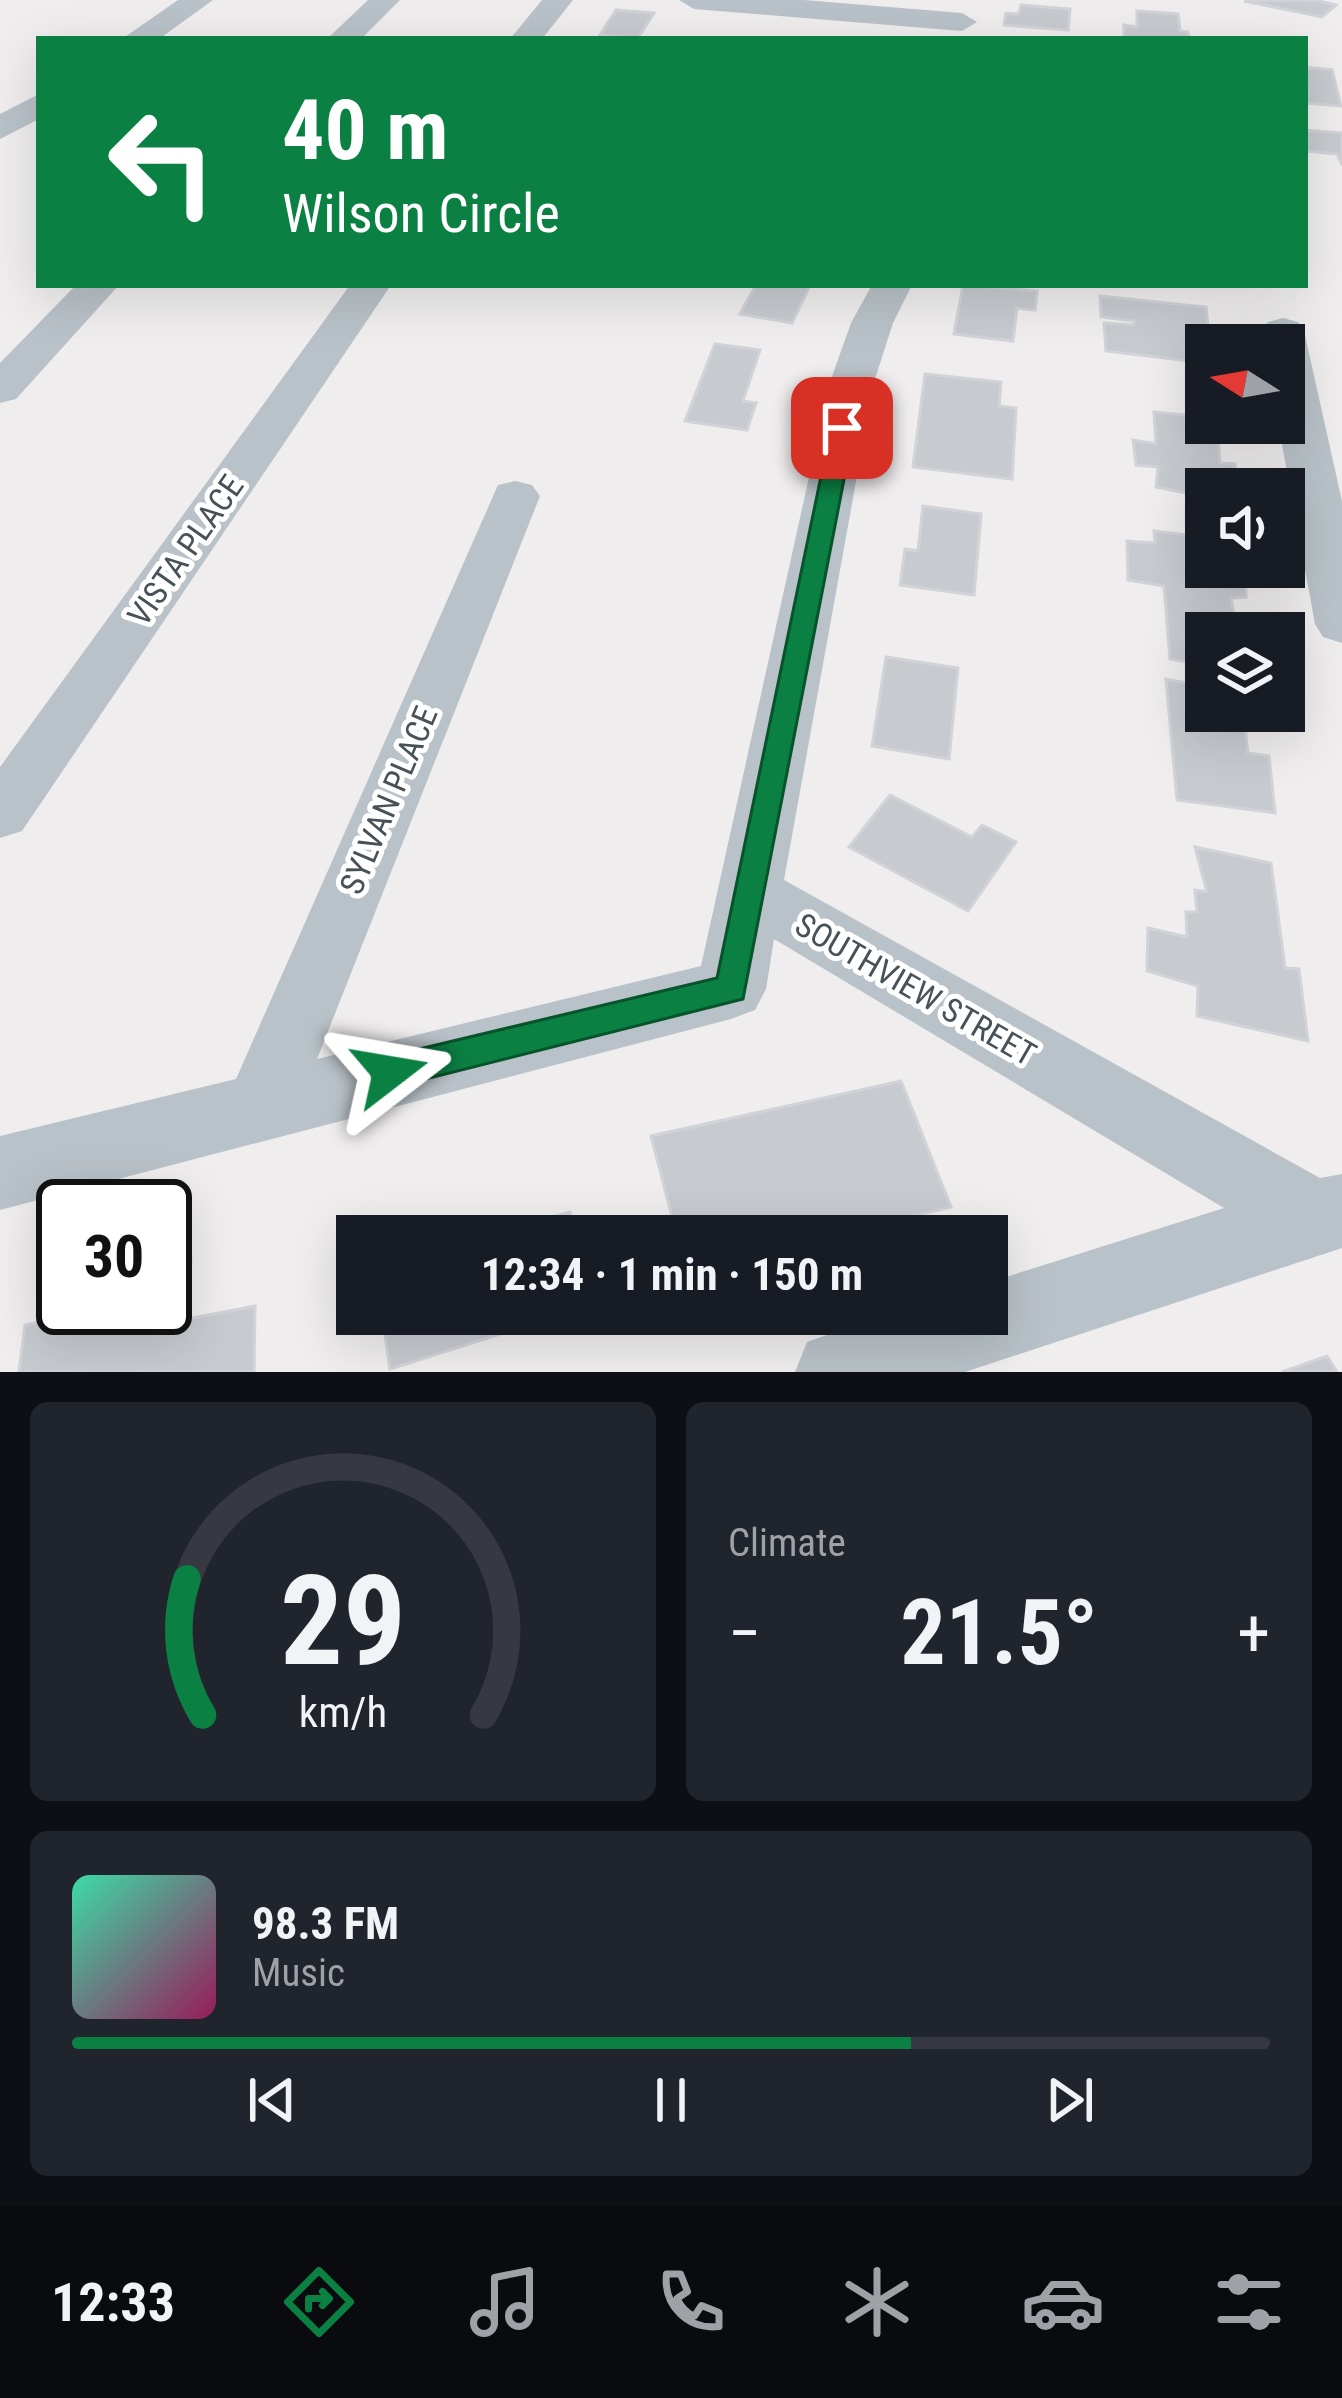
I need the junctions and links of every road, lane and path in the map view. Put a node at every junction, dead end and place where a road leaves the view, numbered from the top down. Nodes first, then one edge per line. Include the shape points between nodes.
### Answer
1 (198, 0) edge
2 (385, 0) edge
3 (558, 0) edge
4 (694, 0) edge
5 (963, 20) edge
6 (143, 36) edge
7 (346, 36) edge
8 (528, 36) edge
9 (36, 106) edge
10 (0, 129) edge
11 (96, 288) edge
12 (369, 288) edge
13 (890, 288) edge
14 (0, 389) edge
15 (1305, 440) edge
16 (515, 496) dead end
17 (1342, 624) edge
18 (0, 814) edge
19 (749, 892) junction
20 (262, 1104) junction
21 (0, 1174) edge
22 (1328, 1214) edge
23 (837, 1372) edge

1 - 6 street
2 - 7 street
3 - 8 street
4 - 5 street
9 - 10 street
11 - 14 street
12 - 18 street, VISTA PLACE
13 - 19 street via 852,382
15 - 17 street
16 - 20 street, SYLVAN PLACE
19 - 20 street via 731,988
19 - 22 street, SOUTHVIEW STREET
20 - 21 street
22 - 23 street

